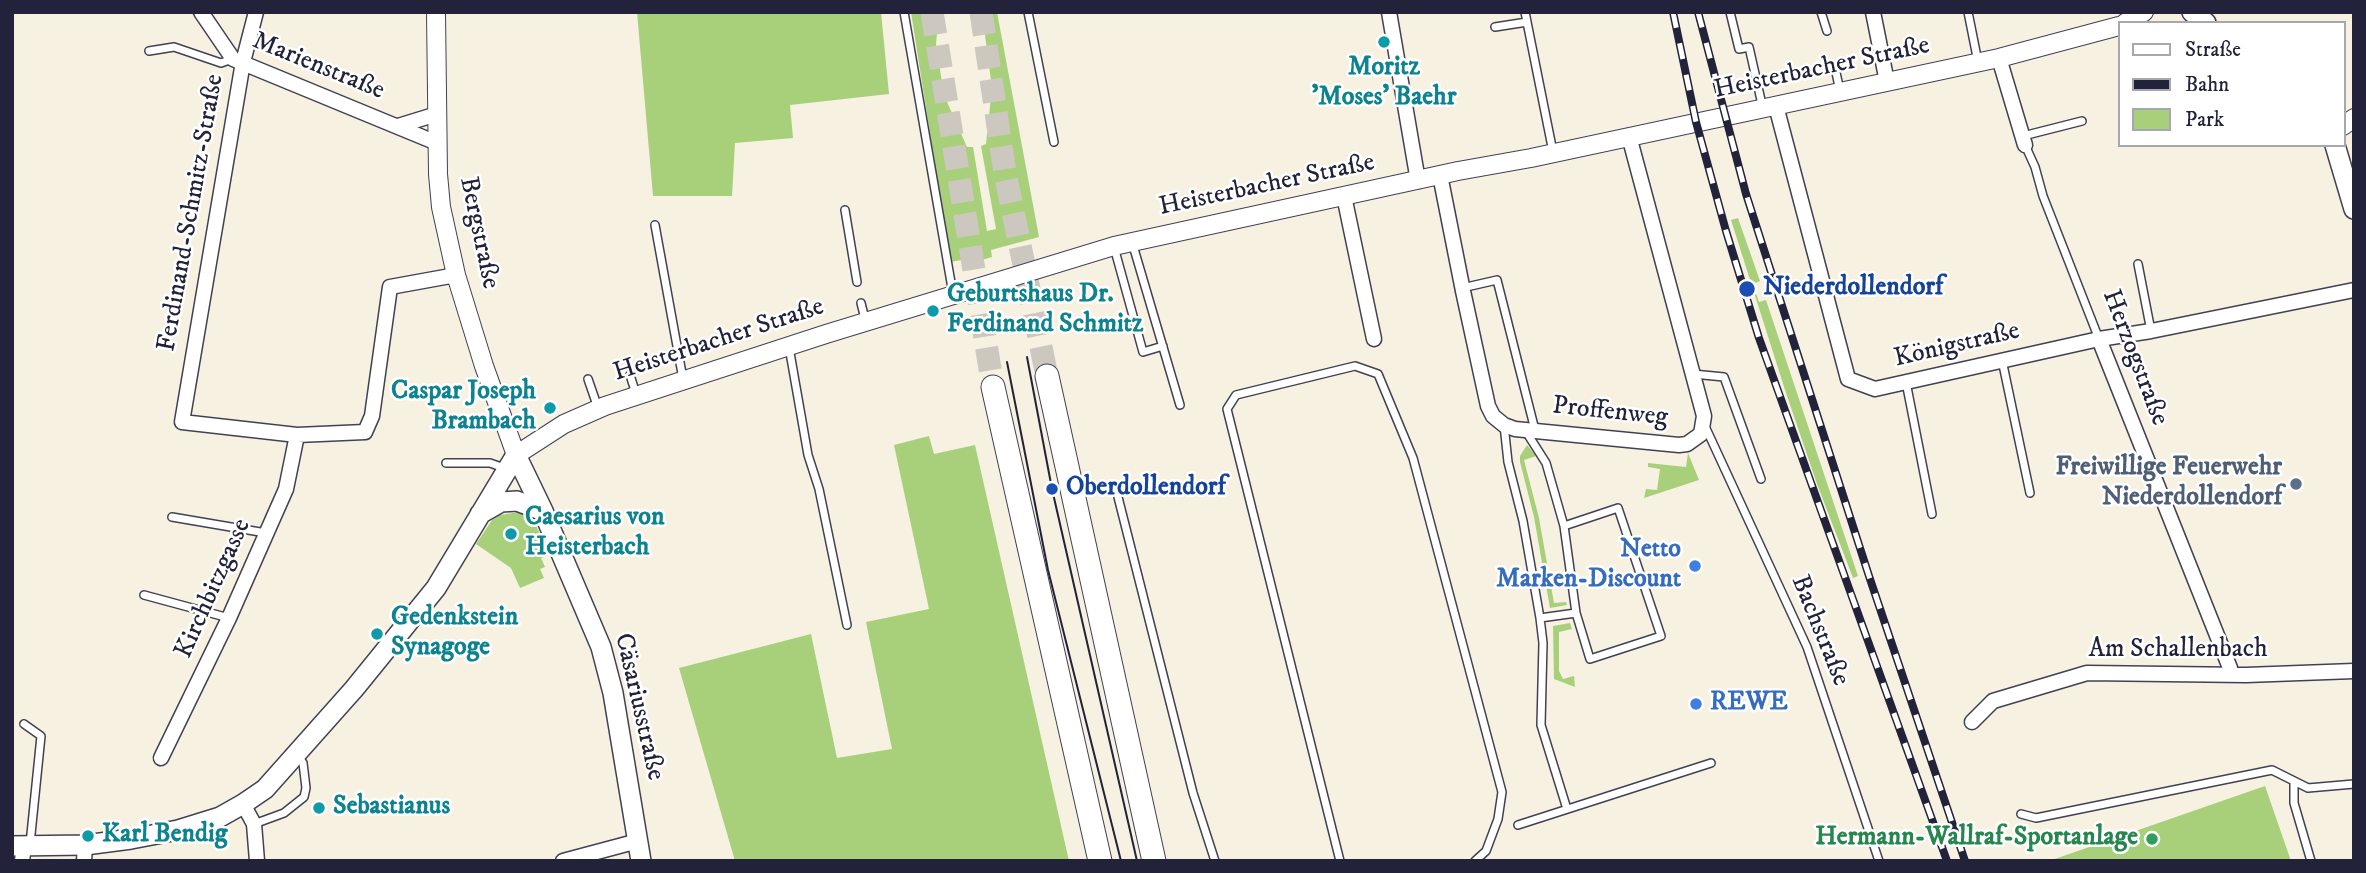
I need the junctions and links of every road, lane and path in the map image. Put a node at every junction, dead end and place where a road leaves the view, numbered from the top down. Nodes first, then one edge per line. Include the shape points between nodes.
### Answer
1 (201, 12) edge
2 (256, 12) edge
3 (436, 12) edge
4 (904, 12) edge
5 (1028, 12) edge
6 (1390, 12) edge
7 (1525, 12) edge
8 (1731, 12) edge
9 (1821, 12) edge
10 (1873, 12) edge
11 (1968, 12) edge
12 (2144, 12) edge
13 (2128, 21) edge
14 (1527, 22) junction
15 (2118, 26) edge
16 (1495, 27) dead end
17 (1827, 31) dead end
18 (149, 51) dead end
19 (1999, 58) junction
20 (238, 60) junction
21 (1978, 63) junction
22 (1835, 68) dead end
23 (1887, 82) junction
24 (1840, 92) junction
25 (1769, 108) junction
26 (437, 114) junction
27 (2082, 121) dead end
28 (397, 126) junction
29 (1629, 136) junction
30 (2024, 140) junction
31 (1054, 142) dead end
32 (437, 143) junction
33 (2336, 147) edge
34 (1554, 152) junction
35 (1440, 175) junction
36 (1418, 181) junction
37 (1344, 196) junction
38 (2354, 209) edge
39 (845, 210) dead end
40 (655, 225) dead end
41 (1132, 242) junction
42 (1114, 246) junction
43 (2138, 264) dead end
44 (456, 275) junction
45 (857, 282) dead end
46 (1462, 288) junction
47 (2354, 290) edge
48 (953, 295) junction
49 (861, 303) dead end
50 (866, 323) junction
51 (2151, 331) junction
52 (1374, 339) dead end
53 (2099, 339) junction
54 (789, 346) junction
55 (1163, 346) junction
56 (2002, 360) junction
57 (1692, 374) junction
58 (630, 375) dead end
59 (1047, 376) tunnel mouth
60 (588, 379) dead end
61 (683, 379) junction
62 (1906, 382) junction
63 (993, 387) tunnel mouth
64 (636, 395) junction
65 (1181, 405) dead end
66 (598, 409) junction
67 (1704, 423) junction
68 (1504, 425) junction
69 (1530, 429) junction
70 (297, 435) junction
71 (511, 462) junction
72 (446, 463) dead end
73 (1761, 479) dead end
74 (2030, 493) dead end
75 (1118, 496) dead end
76 (543, 511) junction
77 (479, 514) junction
78 (1932, 514) dead end
79 (172, 517) dead end
80 (1564, 526) junction
81 (266, 533) junction
82 (144, 595) dead end
83 (1576, 613) junction
84 (229, 618) junction
85 (1540, 618) junction
86 (848, 625) dead end
87 (2354, 671) edge
88 (2230, 674) junction
89 (1972, 722) dead end
90 (24, 724) dead end
91 (297, 754) junction
92 (161, 758) dead end
93 (1711, 762) dead end
94 (2294, 781) junction
95 (2354, 784) edge
96 (243, 804) junction
97 (1567, 809) junction
98 (2021, 814) dead end
99 (254, 824) junction
100 (1518, 825) dead end
101 (638, 841) junction
102 (22, 850) edge
103 (84, 853) edge
104 (257, 861) edge
105 (564, 861) edge
106 (641, 861) edge
107 (1100, 861) edge
108 (1154, 861) edge
109 (1215, 861) edge
110 (1340, 861) edge
111 (1475, 861) edge
112 (1879, 861) edge
113 (2311, 861) edge

1 - 20 street, Marienstraße
2 - 20 street, Ferdinand-Schmitz-Straße
3 - 26 street, Bergstraße
4 - 48 lane
5 - 31 lane
6 - 36 street
7 - 14 lane
8 - 25 lane via 1739,49 1749,47
9 - 17 lane
10 - 23 street
11 - 21 lane
12 - 13 street
14 - 16 lane
14 - 34 lane
15 - 19 street, Heisterbacher Straße
18 - 20 lane via 174,47 221,63
19 - 21 street, Heisterbacher Straße
19 - 30 street, Herzogstraße
20 - 28 street, Marienstraße
20 - 70 street, Ferdinand-Schmitz-Straße via 181,422
21 - 23 street, Heisterbacher Straße
22 - 24 lane
23 - 24 street, Heisterbacher Straße
24 - 25 street, Heisterbacher Straße
25 - 29 street, Heisterbacher Straße
25 - 62 street, Königstraße via 1848,379 1875,389
26 - 28 street, Marienstraße
26 - 32 street, Bergstraße
27 - 30 lane
28 - 32 street, Marienstraße
29 - 34 street, Heisterbacher Straße
29 - 57 street, Proffenweg
30 - 53 lane, Herzogstraße
32 - 44 street, Bergstraße via 441,207
33 - 38 main road
34 - 35 street, Heisterbacher Straße
35 - 36 street, Heisterbacher Straße
35 - 46 street
36 - 37 street, Heisterbacher Straße
37 - 41 street, Heisterbacher Straße
37 - 52 street
39 - 45 lane
40 - 61 lane
41 - 42 street, Heisterbacher Straße
41 - 55 lane
42 - 48 street, Heisterbacher Straße
42 - 55 lane via 1143,352
43 - 51 lane
44 - 70 street via 390,287 372,416 365,432
44 - 71 street, Bergstraße via 489,363
46 - 68 street via 1488,406
46 - 69 lane via 1497,280
47 - 51 street, Königstraße
48 - 50 street, Heisterbacher Straße
49 - 50 lane
50 - 54 street, Heisterbacher Straße
51 - 53 street, Königstraße
53 - 56 street, Königstraße
53 - 88 street, Herzogstraße
54 - 61 street, Heisterbacher Straße
54 - 86 lane via 808,455
55 - 65 lane
56 - 62 street, Königstraße
56 - 74 lane
57 - 67 street, Proffenweg
57 - 73 lane via 1724,377
58 - 64 lane
59 - 108 highway
60 - 66 lane
61 - 64 street, Heisterbacher Straße
62 - 78 lane
63 - 107 highway
64 - 66 street, Heisterbacher Straße
66 - 71 street, Heisterbacher Straße via 564,424
67 - 69 street, Proffenweg via 1697,439 1679,445
67 - 112 lane, Bachstraße via 1807,647
68 - 69 street, Proffenweg
68 - 85 lane
69 - 80 lane via 1546,463
70 - 81 street, Kirchbitzgasse via 286,489
71 - 72 lane
71 - 76 main road, Cäsariusstraße
71 - 77 main road, Heisterbacher Straße
75 - 109 lane via 1193,793
76 - 77 main road via 517,501 501,502
76 - 101 main road, Cäsariusstraße via 601,647
77 - 91 main road, Heisterbacher Straße via 436,588
79 - 81 lane
80 - 83 lane
80 - 83 lane via 1618,508 1661,636 1590,659
81 - 84 street, Kirchbitzgasse
82 - 84 lane
83 - 85 lane
84 - 92 street, Kirchbitzgasse
85 - 97 lane via 1541,725
87 - 88 street, Am Schallenbach
88 - 89 street, Am Schallenbach via 2087,673 1993,701
90 - 102 lane via 41,736
91 - 96 main road, Heisterbacher Straße via 265,789
91 - 99 lane via 303,763 304,797 284,813
93 - 97 lane
94 - 95 lane via 2308,788
94 - 98 lane via 2272,770 2036,818
94 - 113 lane via 2294,803
96 - 99 street
96 - 103 main road, Heisterbacher Straße via 220,817 178,830
97 - 100 lane
99 - 104 street
101 - 105 street
101 - 106 main road, Cäsariusstraße
102 - 103 main road, Heisterbacher Straße
110 - 111 lane via 1227,408 1237,395 1355,366 1378,374 1413,458 1503,792 1486,851

